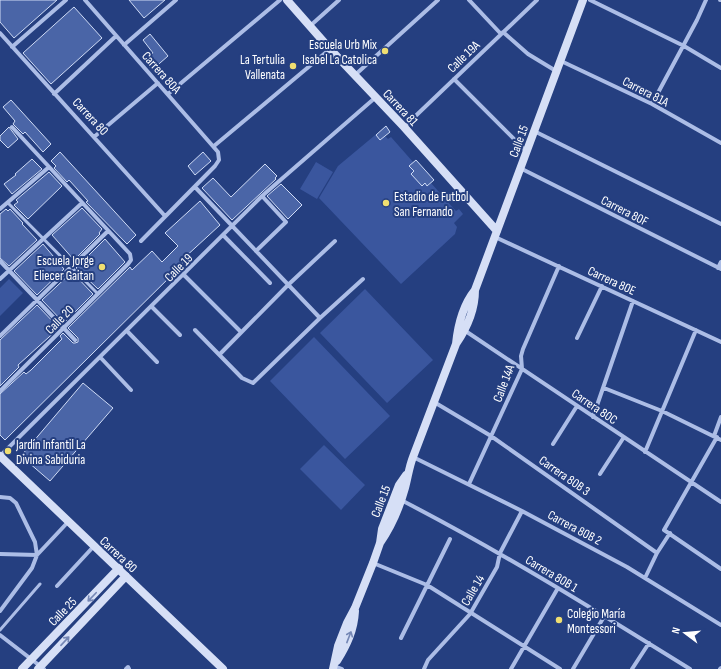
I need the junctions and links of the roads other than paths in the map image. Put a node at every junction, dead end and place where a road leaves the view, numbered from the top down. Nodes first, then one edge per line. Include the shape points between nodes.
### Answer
1 (66, 0) edge
2 (85, 0) edge
3 (176, 0) edge
4 (280, 0) edge
5 (287, 0) edge
6 (339, 0) edge
7 (438, 0) edge
8 (470, 0) edge
9 (537, 0) edge
10 (583, 0) edge
11 (590, 0) edge
12 (706, 0) edge
13 (310, 26) junction
14 (0, 33) edge
15 (502, 33) junction
16 (116, 36) junction
17 (124, 45) junction
18 (684, 46) junction
19 (12, 47) junction
20 (330, 49) junction
21 (560, 61) junction
22 (721, 68) edge
23 (556, 71) junction
24 (354, 75) junction
25 (454, 79) junction
26 (158, 83) junction
27 (54, 94) junction
28 (168, 94) junction
29 (376, 97) junction
30 (652, 104) junction
31 (12, 127) dead end
32 (404, 127) junction
33 (534, 131) junction
34 (94, 137) junction
35 (721, 143) edge
36 (214, 146) junction
37 (526, 152) junction
38 (49, 167) junction
39 (520, 168) junction
40 (195, 187) junction
41 (262, 196) junction
42 (8, 203) junction
43 (82, 203) junction
44 (0, 209) edge
45 (165, 216) junction
46 (721, 224) edge
47 (232, 226) junction
48 (108, 231) junction
49 (496, 234) junction
50 (223, 235) junction
51 (43, 239) junction
52 (142, 241) dead end
53 (335, 241) dead end
54 (256, 251) junction
55 (0, 261) edge
56 (721, 262) edge
57 (70, 266) junction
58 (559, 266) junction
59 (720, 268) edge
60 (9, 270) junction
61 (184, 275) junction
62 (0, 279) edge
63 (363, 279) dead end
64 (270, 283) dead end
65 (288, 285) junction
66 (602, 286) junction
67 (98, 294) junction
68 (37, 300) junction
69 (633, 301) junction
70 (152, 307) junction
71 (320, 318) junction
72 (64, 328) junction
73 (461, 329) junction
74 (195, 330) dead end
75 (696, 330) junction
76 (127, 331) junction
77 (241, 332) junction
78 (180, 335) dead end
79 (0, 336) edge
80 (578, 338) dead end
81 (75, 340) dead end
82 (721, 342) edge
83 (220, 354) junction
84 (100, 357) junction
85 (157, 362) dead end
86 (522, 369) junction
87 (604, 388) junction
88 (131, 390) dead end
89 (0, 391) edge
90 (434, 402) junction
91 (578, 406) junction
92 (662, 411) junction
93 (593, 417) junction
94 (721, 417) edge
95 (491, 436) junction
96 (624, 437) junction
97 (717, 438) edge
98 (553, 444) dead end
99 (645, 452) junction
100 (0, 456) edge
101 (413, 457) junction
102 (408, 471) junction
103 (600, 474) dead end
104 (691, 482) junction
105 (469, 484) junction
106 (0, 497) edge
107 (400, 500) junction
108 (721, 502) edge
109 (522, 511) junction
110 (68, 522) junction
111 (670, 533) junction
112 (450, 539) dead end
113 (380, 543) junction
114 (94, 546) junction
115 (657, 553) junction
116 (0, 554) edge
117 (500, 554) junction
118 (37, 555) junction
119 (373, 563) junction
120 (118, 568) junction
121 (721, 569) edge
122 (126, 576) junction
123 (645, 578) junction
124 (40, 584) dead end
125 (427, 585) junction
126 (57, 586) dead end
127 (558, 588) junction
128 (0, 611) edge
129 (470, 614) junction
130 (605, 615) junction
131 (721, 625) edge
132 (0, 630) edge
133 (0, 635) edge
134 (401, 638) dead end
135 (649, 643) junction
136 (524, 647) junction
137 (32, 659) junction
138 (336, 667) edge
139 (41, 668) edge
140 (22, 669) edge
141 (126, 669) edge
142 (129, 669) edge
143 (223, 669) edge
144 (424, 669) edge
145 (511, 669) edge
146 (560, 669) edge
147 (573, 669) edge
148 (632, 669) edge
149 (689, 669) edge

1 - 19 street
2 - 16 street, Carrera 80A
3 - 17 street
4 - 28 street
5 - 13 street, Carrera 81
6 - 13 street
7 - 24 street
8 - 15 street
9 - 15 street, Calle 19A
10 - 21 street, Calle 15
11 - 18 street
12 - 18 street
13 - 20 street, Carrera 81
14 - 19 street, Carrera 80
15 - 23 street via 528,54
15 - 25 street, Calle 19A
16 - 17 street, Carrera 80A
16 - 27 street
17 - 26 street, Carrera 80A
18 - 22 street
18 - 30 street
19 - 27 street, Carrera 80
20 - 24 street, Carrera 81
20 - 36 street
21 - 23 street, Calle 15
21 - 30 street, Carrera 81A
23 - 33 street, Calle 15
24 - 29 street, Carrera 81
25 - 32 street, Calle 19A
25 - 37 street
26 - 28 street, Carrera 80A
26 - 34 street
27 - 34 street, Carrera 80
28 - 36 street, Carrera 80A
29 - 32 street, Carrera 81
29 - 41 street, Calle 19
30 - 35 street, Carrera 81A
31 - 38 street
32 - 49 street, Carrera 81
33 - 37 street, Calle 15
33 - 46 street
34 - 45 street, Carrera 80
36 - 40 street, Carrera 80A via 219,160
37 - 39 street, Calle 15
38 - 42 street
38 - 43 street
39 - 49 street, Calle 15
39 - 59 street, Carrera 80F
40 - 45 street
40 - 47 street
41 - 47 street, Calle 19
41 - 54 street via 286,222
42 - 44 street
42 - 51 lane
43 - 48 street
43 - 51 street
45 - 52 street
47 - 50 street, Calle 19
47 - 54 street
48 - 57 street
48 - 67 street, Calle 20 via 130,254 131,260
49 - 58 street, Carrera 80E
49 - 73 street, Calle 15 via 475,290 475,302
50 - 61 street, Calle 19
50 - 64 street
51 - 57 lane
51 - 60 street
53 - 65 street
54 - 65 street
55 - 60 street
56 - 59 street
57 - 67 lane
57 - 68 street
58 - 66 street, Carrera 80E
58 - 86 street, Calle 14A via 523,349
60 - 62 street
60 - 68 street
61 - 70 street, Calle 19
61 - 77 street
63 - 71 street
65 - 71 street
65 - 77 street
66 - 69 street, Carrera 80E
66 - 80 street
67 - 72 street, Calle 20
68 - 72 street
68 - 79 street
69 - 75 street, Carrera 80E
69 - 87 street
70 - 76 street, Calle 19
70 - 78 street
71 - 83 street via 253,383 242,378
72 - 81 street
72 - 89 street, Calle 20
73 - 86 street, Carrera 80C
73 - 90 street, Calle 15
74 - 83 street
75 - 82 street, Carrera 80E
75 - 92 street
76 - 84 street, Calle 19
76 - 85 street
77 - 83 street
84 - 88 street
84 - 100 street, Calle 19
86 - 91 street, Carrera 80C
86 - 95 street, Calle 14A
87 - 92 street
87 - 93 street
90 - 95 street, Carrera 80B 3
90 - 101 street, Calle 15
91 - 93 street, Carrera 80C
91 - 98 street
92 - 97 street
92 - 99 street
93 - 96 street, Carrera 80C
94 - 97 street
95 - 105 street, Calle 14A
95 - 115 street, Carrera 80B 3
96 - 99 street, Carrera 80C
96 - 103 street
97 - 104 street
99 - 104 street, Carrera 80C
100 - 110 street, Carrera 80
101 - 102 street, Calle 15
101 - 105 street, Carrera 80B 2
102 - 107 street, Calle 15
102 - 113 street, Calle 15 via 399,485 382,529
104 - 108 street, Carrera 80C
104 - 111 street via 664,530
105 - 109 street, Carrera 80B 2
106 - 118 street via 10,498 16,503 35,542
107 - 113 street, Calle 15 via 388,532
107 - 117 street, Carrera 80B 1
109 - 117 street, Calle 14
109 - 123 street, Carrera 80B 2
110 - 114 street, Carrera 80
110 - 118 street
111 - 115 street
111 - 121 street
112 - 125 street
113 - 119 street, Calle 15
114 - 120 street, Carrera 80
114 - 126 street
115 - 123 street
116 - 118 street
117 - 127 street, Carrera 80B 1
117 - 129 street, Calle 14 via 497,567
118 - 128 street via 32,568
119 - 125 street
119 - 138 street, Calle 15 via 355,608 354,625
120 - 122 street, Carrera 80
120 -> 137 street, Calle 25
139 -> 122 street, Calle 25
122 - 143 street, Carrera 80
123 - 131 street, Carrera 80B 2
124 - 132 lane
125 - 129 street
125 - 134 street
127 - 130 street, Carrera 80B 1
127 - 136 street
129 - 136 street
129 - 144 street, Calle 14 via 428,660
130 - 135 street, Carrera 80B 1
130 - 147 street
133 - 137 street
135 - 148 street
135 - 149 street, Carrera 80B 1
136 - 145 street
136 - 146 street
137 - 139 street
137 - 140 street, Calle 25
141 - 142 street

